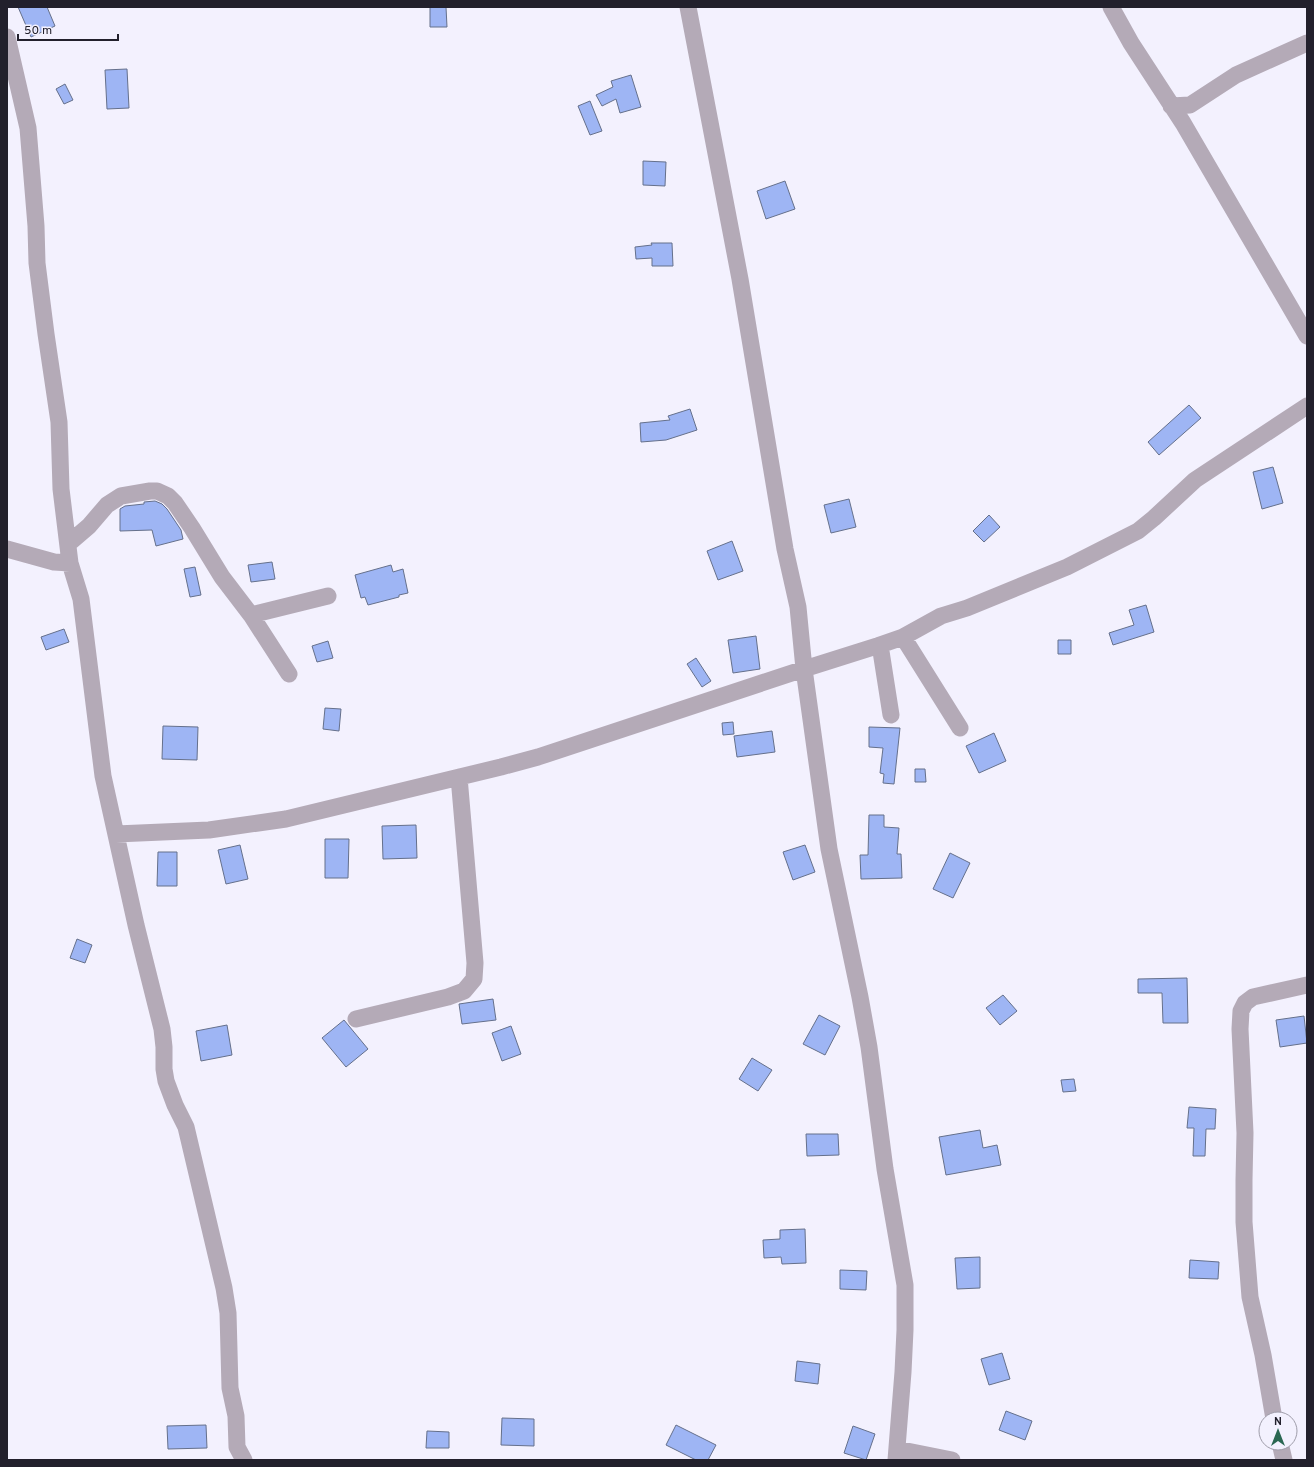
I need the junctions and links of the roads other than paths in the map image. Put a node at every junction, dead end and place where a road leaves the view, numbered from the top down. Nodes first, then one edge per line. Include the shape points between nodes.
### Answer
1 (688, 7) edge
2 (1111, 7) edge
3 (7, 37) edge
4 (1307, 43) edge
5 (1190, 105) junction
6 (1171, 106) junction
7 (1182, 123) junction
8 (1307, 336) edge
9 (1307, 406) edge
10 (68, 544) junction
11 (7, 549) edge
12 (70, 563) junction
13 (328, 596) dead end
14 (251, 615) junction
15 (903, 637) junction
16 (880, 646) junction
17 (804, 669) junction
18 (289, 674) dead end
19 (891, 715) dead end
20 (960, 728) dead end
21 (459, 777) junction
22 (116, 834) junction
23 (1307, 985) edge
24 (356, 1019) dead end
25 (1273, 1411) edge
26 (896, 1454) edge
27 (237, 1456) edge
28 (952, 1460) edge

1 - 17 street via 740,279 784,549 798,607
2 - 6 street
3 - 10 street via 28,128 37,263 59,422 61,490
4 - 5 street via 1236,75
5 - 6 street
5 - 7 street
6 - 7 street
7 - 8 street
9 - 15 street via 1196,480 1138,531 1067,567 941,616
10 - 12 street
10 - 14 street via 89,526 107,505 122,496 157,491 175,503 222,577
11 - 12 street via 54,562
12 - 22 street via 81,600 103,776
13 - 14 street
14 - 18 street
15 - 16 street
15 - 20 street
16 - 17 street
16 - 19 street
17 - 21 street via 538,757
17 - 26 street via 829,849 864,1019 905,1285 904,1344
21 - 22 street via 286,819 209,830
21 - 24 street via 475,964 474,980 464,991 448,997
22 - 27 street via 162,1029 166,1081 186,1127 224,1288 228,1313 230,1388 236,1416
23 - 25 street via 1253,997 1245,1003 1241,1011 1245,1133 1244,1222 1250,1297
26 - 28 street

